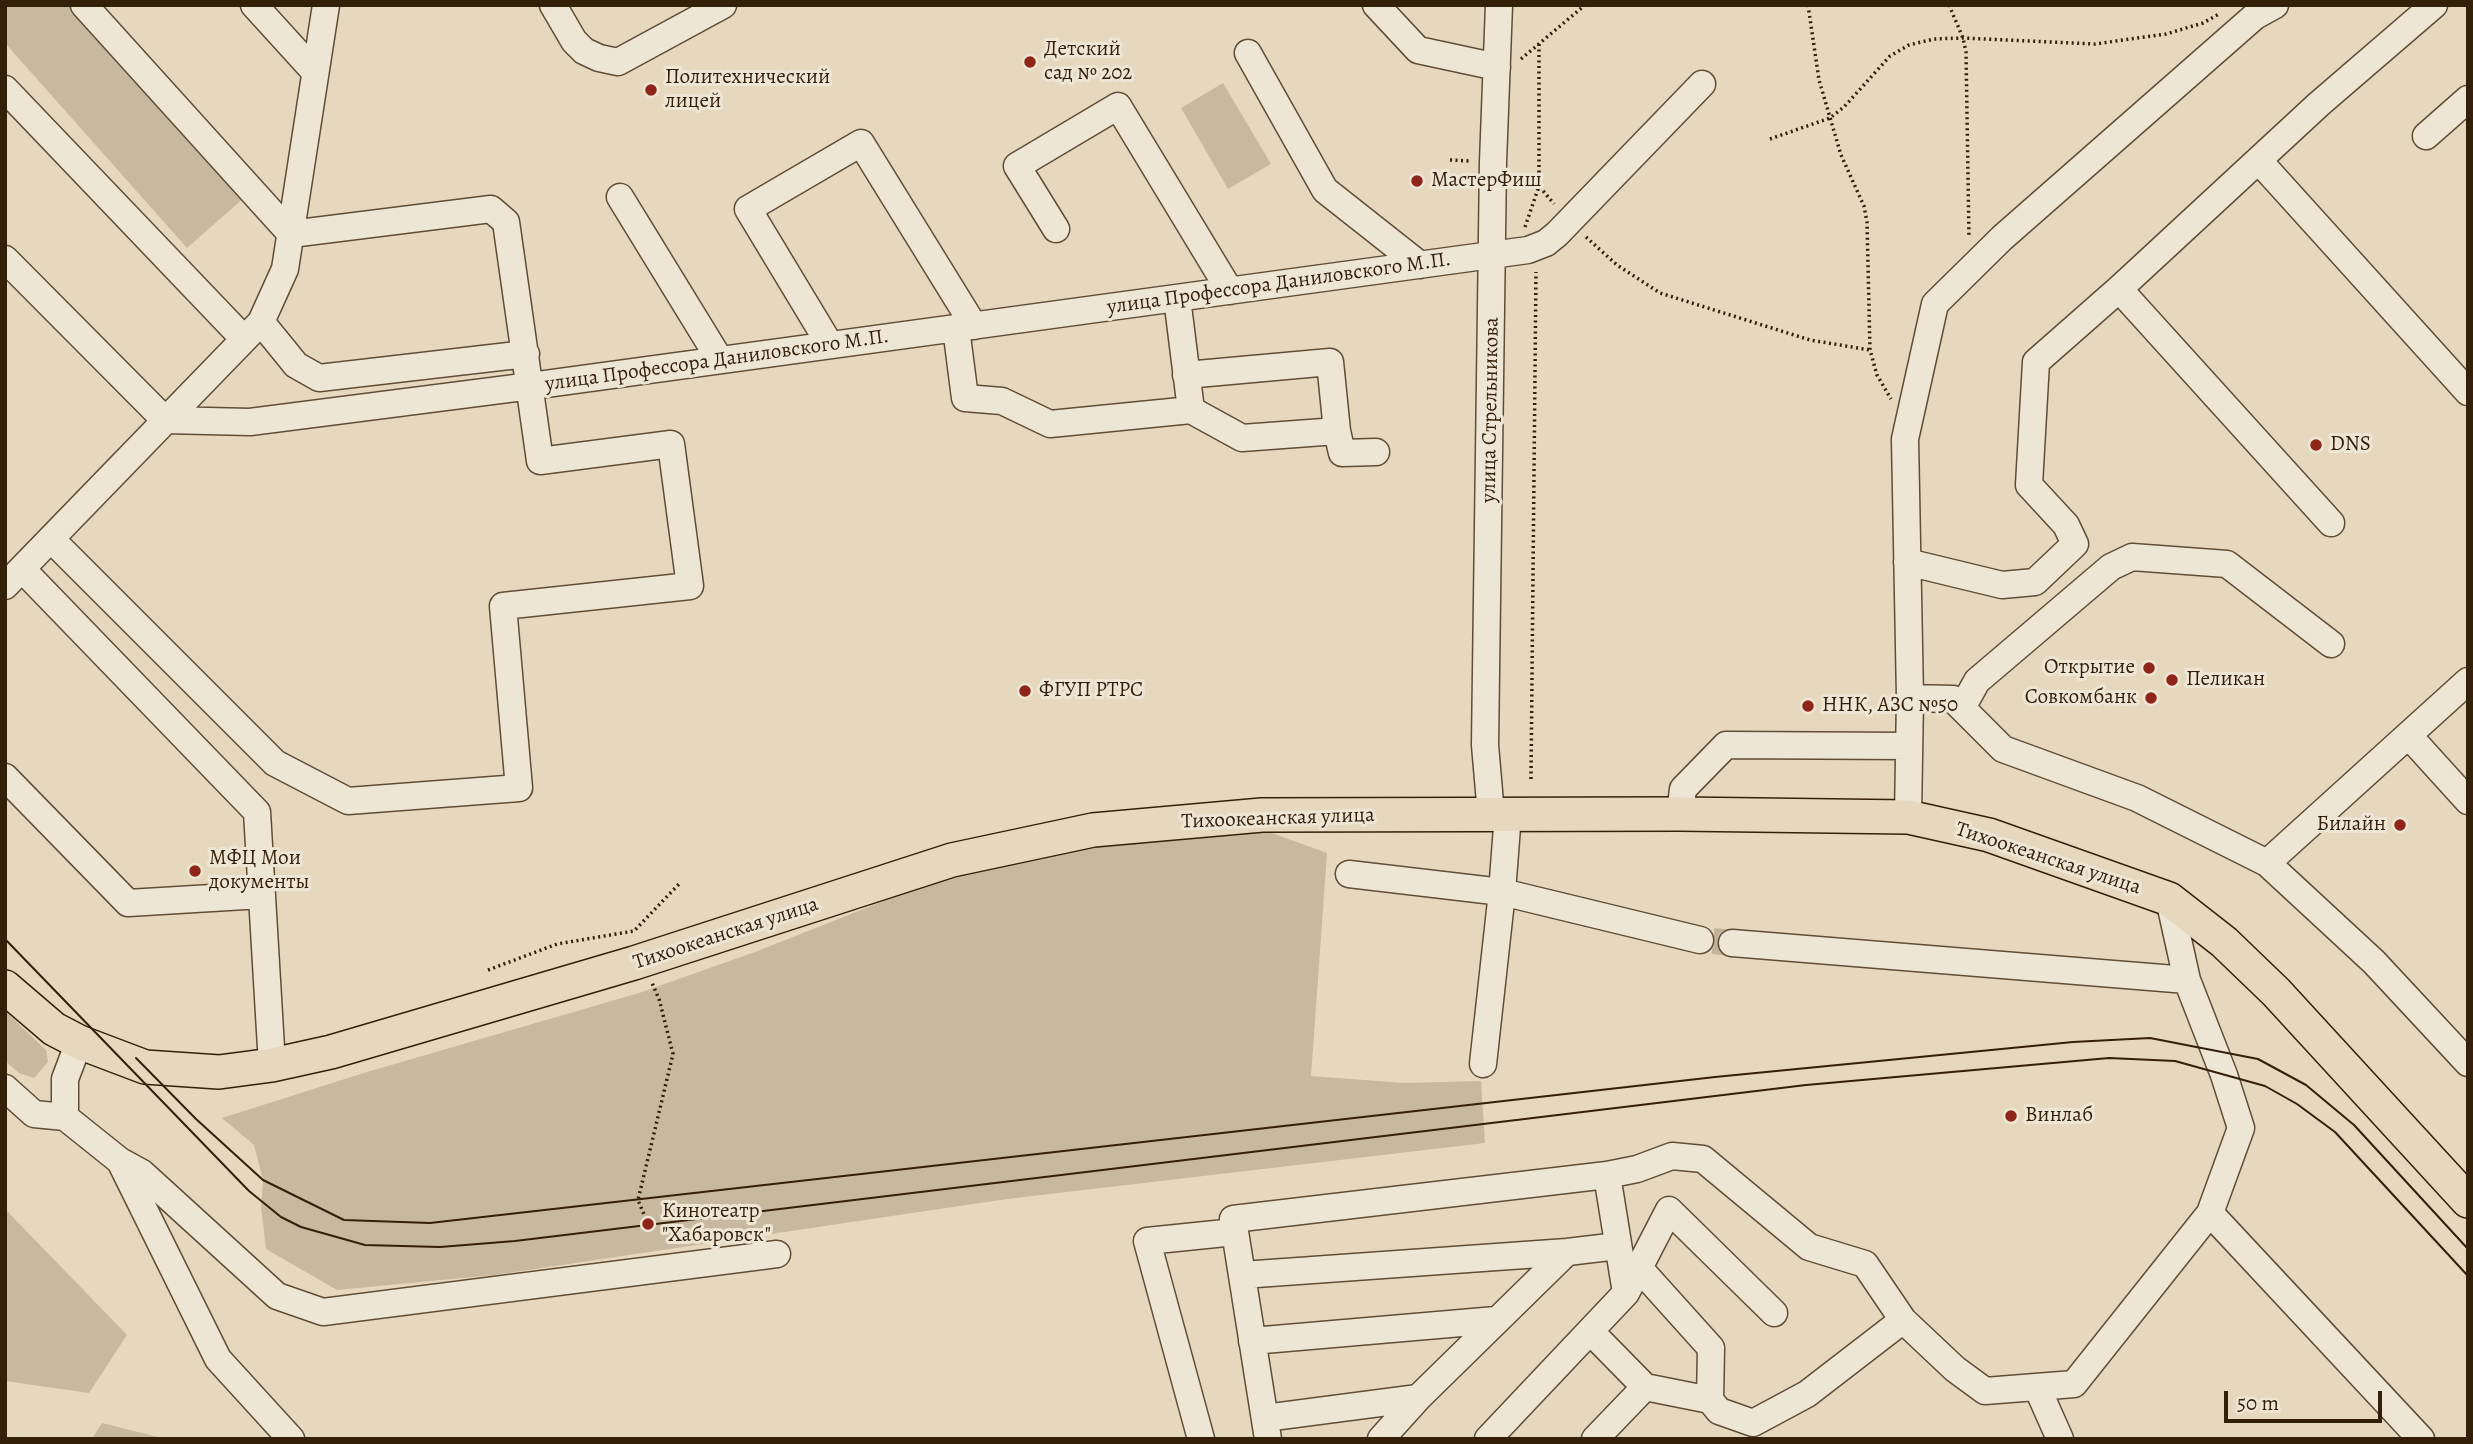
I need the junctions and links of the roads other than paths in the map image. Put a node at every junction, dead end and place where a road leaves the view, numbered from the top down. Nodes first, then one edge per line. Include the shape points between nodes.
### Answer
1 (85, 5) edge
2 (254, 5) edge
3 (326, 5) edge
4 (553, 5) edge
5 (723, 5) edge
6 (1377, 5) edge
7 (1499, 5) edge
8 (2275, 5) edge
9 (2434, 5) edge
10 (1248, 53) dead end
11 (1507, 65) junction
12 (315, 72) junction
13 (1702, 84) dead end
14 (5, 89) edge
15 (2468, 99) edge
16 (2426, 135) dead end
17 (2259, 161) junction
18 (620, 197) dead end
19 (1056, 229) dead end
20 (291, 234) junction
21 (1493, 255) junction
22 (5, 259) edge
23 (1420, 265) junction
24 (2119, 289) junction
25 (1230, 291) junction
26 (1177, 298) junction
27 (965, 327) junction
28 (253, 330) junction
29 (831, 345) junction
30 (526, 354) junction
31 (720, 360) junction
32 (1186, 375) junction
33 (531, 386) junction
34 (2468, 392) edge
35 (1191, 411) junction
36 (165, 419) junction
37 (1337, 431) junction
38 (1376, 452) dead end
39 (2331, 523) dead end
40 (51, 539) junction
41 (1908, 562) junction
42 (14, 578) edge
43 (2332, 644) dead end
44 (2468, 681) edge
45 (1910, 698) junction
46 (1962, 708) junction
47 (2409, 736) junction
48 (1909, 746) junction
49 (5, 778) edge
50 (2468, 801) edge
51 (1499, 814) junction
52 (1680, 814) junction
53 (1908, 817) junction
54 (2267, 863) junction
55 (1349, 874) dead end
56 (1502, 892) junction
57 (262, 895) junction
58 (2169, 899) junction
59 (1700, 940) tunnel mouth
60 (1732, 943) tunnel mouth
61 (2187, 980) junction
62 (5, 987) edge
63 (79, 1042) junction
64 (2468, 1063) edge
65 (1483, 1064) dead end
66 (272, 1065) junction
67 (5, 1088) edge
68 (65, 1117) junction
69 (120, 1161) junction
70 (1607, 1175) junction
71 (2468, 1201) edge
72 (2210, 1213) junction
73 (1235, 1232) junction
74 (1618, 1246) junction
75 (1567, 1252) junction
76 (777, 1254) dead end
77 (1639, 1268) junction
78 (1241, 1275) junction
79 (1626, 1293) junction
80 (1774, 1313) dead end
81 (1496, 1320) junction
82 (1903, 1320) junction
83 (1590, 1331) junction
84 (1252, 1341) junction
85 (1645, 1387) junction
86 (2037, 1387) junction
87 (1418, 1398) junction
88 (1710, 1400) junction
89 (1266, 1429) edge
90 (291, 1439) edge
91 (1201, 1439) edge
92 (1381, 1439) edge
93 (1488, 1439) edge
94 (1595, 1439) edge
95 (2060, 1439) edge
96 (2421, 1439) edge

1 - 20 street
2 - 12 street
3 - 12 street
4 - 5 street via 584,51 618,62
6 - 11 street via 1419,50
7 - 11 street, улица Стрельникова
8 - 41 street via 2255,16 1935,304 1905,439
9 - 17 street
10 - 23 street via 1325,190
11 - 21 street, улица Стрельникова
12 - 20 street
13 - 21 street, улица Профессора Даниловского М.П. via 1546,243
14 - 28 street
15 - 16 street
17 - 24 street
17 - 34 street
18 - 31 street
19 - 25 street via 1017,166 1118,106
20 - 28 street via 285,269
20 - 30 street via 491,209 506,222
21 - 23 street, улица Профессора Даниловского М.П.
21 - 51 street, улица Стрельникова via 1485,745
22 - 36 street
23 - 25 street, улица Профессора Даниловского М.П.
24 - 39 street
24 - 41 street via 2036,362 2029,485 2066,525 2075,544 2035,582 2002,585
25 - 26 street, улица Профессора Даниловского М.П.
26 - 27 street, улица Профессора Даниловского М.П.
26 - 32 street
27 - 29 street, улица Профессора Даниловского М.П.
27 - 29 street via 860,143 748,209
27 - 35 street via 965,398 1002,401 1050,424
28 - 30 street via 319,378
28 - 36 street
29 - 31 street, улица Профессора Даниловского М.П.
30 - 33 street
31 - 33 street, улица Профессора Даниловского М.П.
32 - 35 street
32 - 37 street via 1330,362
33 - 36 street, улица Профессора Даниловского М.П. via 250,422
33 - 40 street via 540,461 671,444 690,586 503,606 519,788 348,802 275,762
35 - 37 street via 1242,438
36 - 40 street
37 - 38 street via 1342,453
40 - 42 street
41 - 45 street
42 - 57 street via 257,812
43 - 46 street via 2227,564 2132,557 2110,567 1977,681
44 - 47 street
45 - 46 street via 1953,699
45 - 48 street
46 - 54 street via 2003,749 2137,798
47 - 50 street
47 - 54 street
48 - 52 street via 1726,745 1683,789
48 - 53 street
49 - 57 street via 128,903
51 - 52 main road, Тихоокеанская улица
51 - 56 street, улица Стрельникова
51 - 66 main road, Тихоокеанская улица via 1262,815 1093,830 952,860 635,963
52 - 53 main road, Тихоокеанская улица
53 - 58 main road, Тихоокеанская улица via 1989,835
54 - 64 street via 2374,962
55 - 56 street
56 - 59 street
56 - 65 street, улица Стрельникова
57 - 66 street
58 - 61 street
58 - 71 main road, Тихоокеанская улица via 2224,942 2276,992
60 - 61 street
61 - 72 street via 2241,1128
62 - 63 main road, Тихоокеанская улица via 54,1029
63 - 66 main road, Тихоокеанская улица via 145,1067 219,1072
63 - 68 street via 65,1079
67 - 68 street via 34,1114
68 - 69 street
69 - 76 street via 142,1173 277,1296 323,1312
69 - 90 street via 218,1359
70 - 73 street via 1233,1219
70 - 74 street
70 - 82 street via 1672,1156 1703,1159 1809,1248 1865,1264
72 - 86 street via 2074,1384
72 - 96 street
73 - 78 street
73 - 91 street via 1147,1241
74 - 75 street
74 - 79 street
75 - 78 street
75 - 81 street
77 - 79 street
77 - 80 street via 1668,1210
77 - 88 street via 1711,1348
78 - 84 street
79 - 83 street
81 - 84 street
81 - 87 street
82 - 86 street via 1984,1391
82 - 88 street via 1807,1394 1753,1423 1719,1411
83 - 85 street
83 - 93 street
84 - 89 street
85 - 88 street
85 - 94 street
86 - 95 street
87 - 89 street
87 - 92 street

